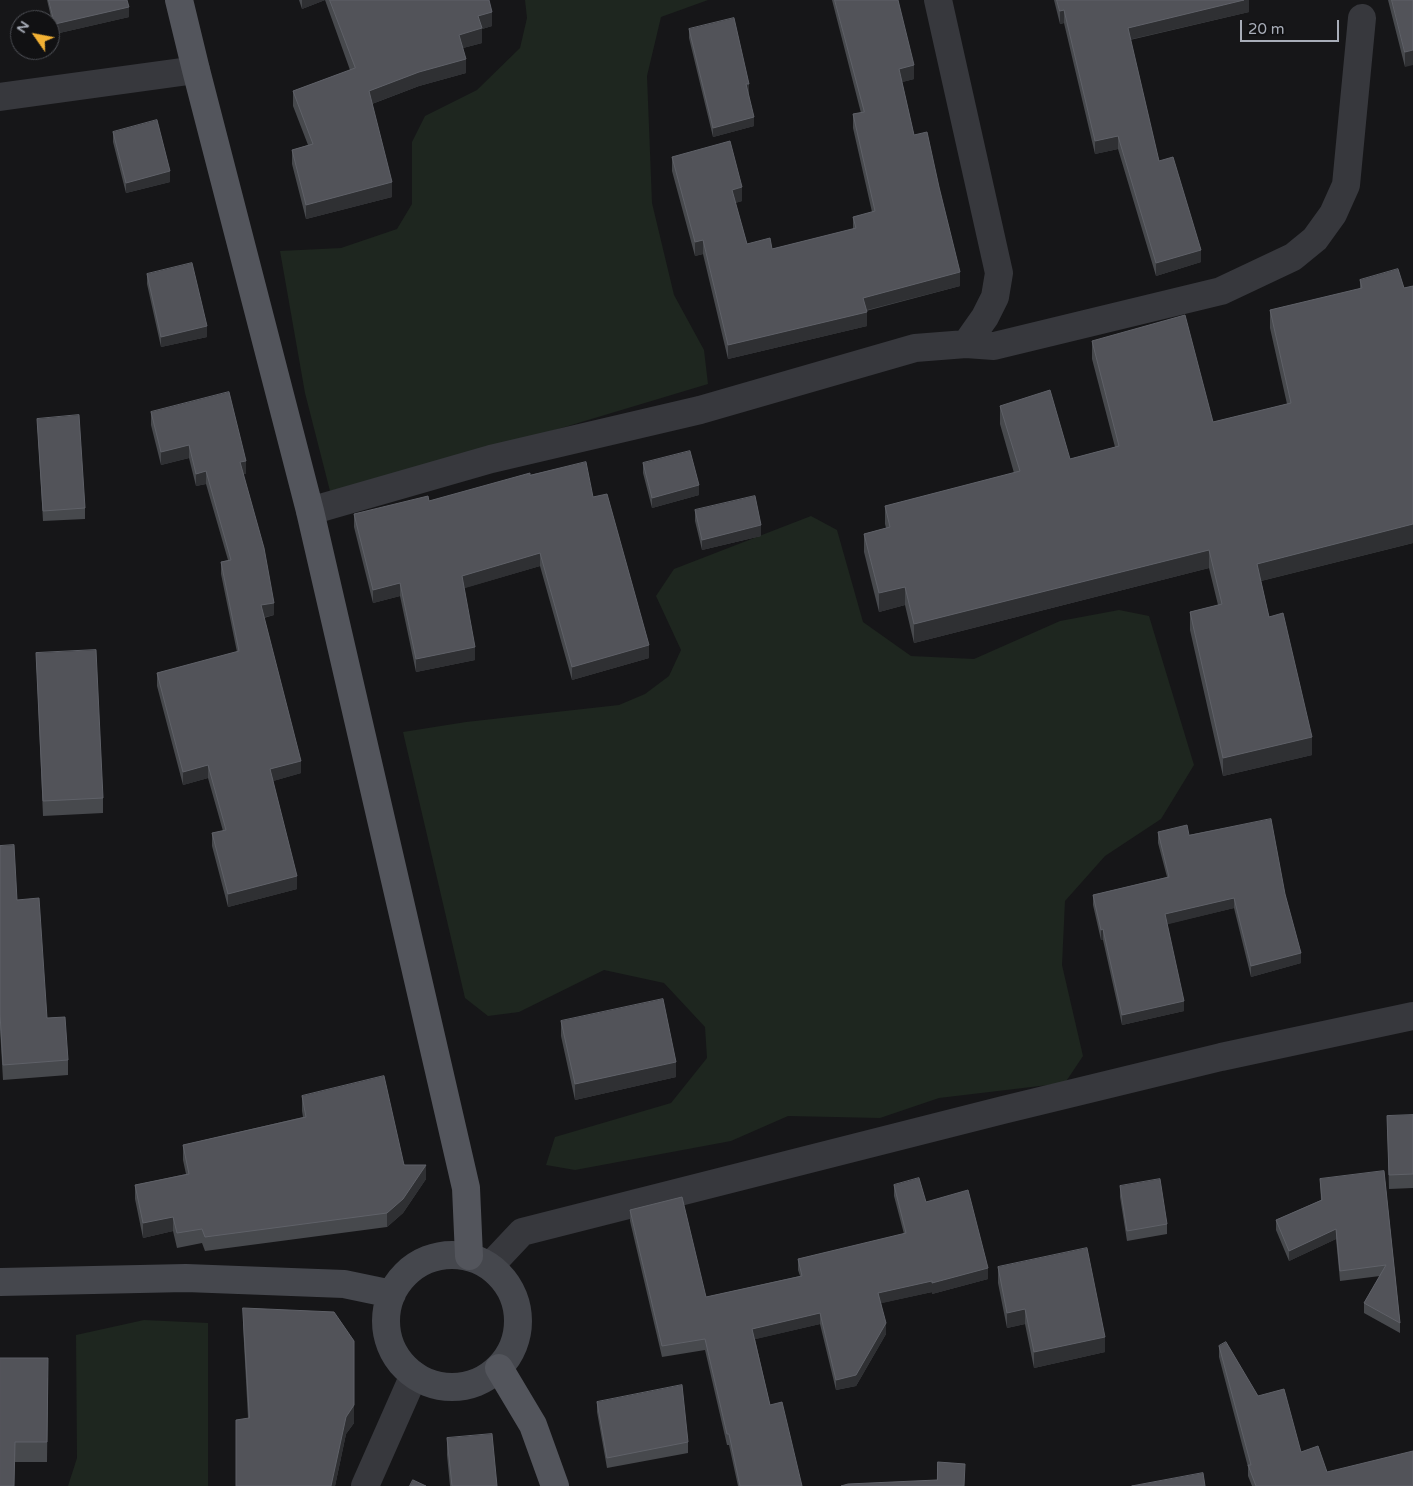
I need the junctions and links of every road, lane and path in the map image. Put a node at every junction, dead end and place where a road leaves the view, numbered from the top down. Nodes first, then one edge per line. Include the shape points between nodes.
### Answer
1 (179, 0) edge
2 (938, 0) edge
3 (1362, 18) dead end
4 (196, 70) junction
5 (0, 97) edge
6 (966, 344) junction
7 (310, 511) junction
8 (1413, 1016) edge
9 (480, 1261) junction
10 (0, 1282) edge
11 (392, 1294) junction
12 (499, 1368) junction
13 (414, 1376) junction
14 (364, 1486) edge
15 (555, 1486) edge

1 - 4 main road
2 - 6 street via 999,273 995,297
3 - 6 street via 1346,185 1333,214 1315,239 1293,257 1221,291 994,346
4 - 5 street
4 - 7 main road
6 - 7 street via 915,348 700,410 491,459
7 - 9 main road
8 - 9 street via 1154,1073 522,1232
9 - 11 street via 446,1255 424,1261 405,1275
9 - 12 street via 506,1282 516,1303 518,1326 512,1349
10 - 11 street via 196,1278 344,1284
11 - 13 street via 387,1330 401,1363
12 - 13 street via 480,1381 458,1387 435,1385
12 - 15 main road via 533,1424
13 - 14 street

